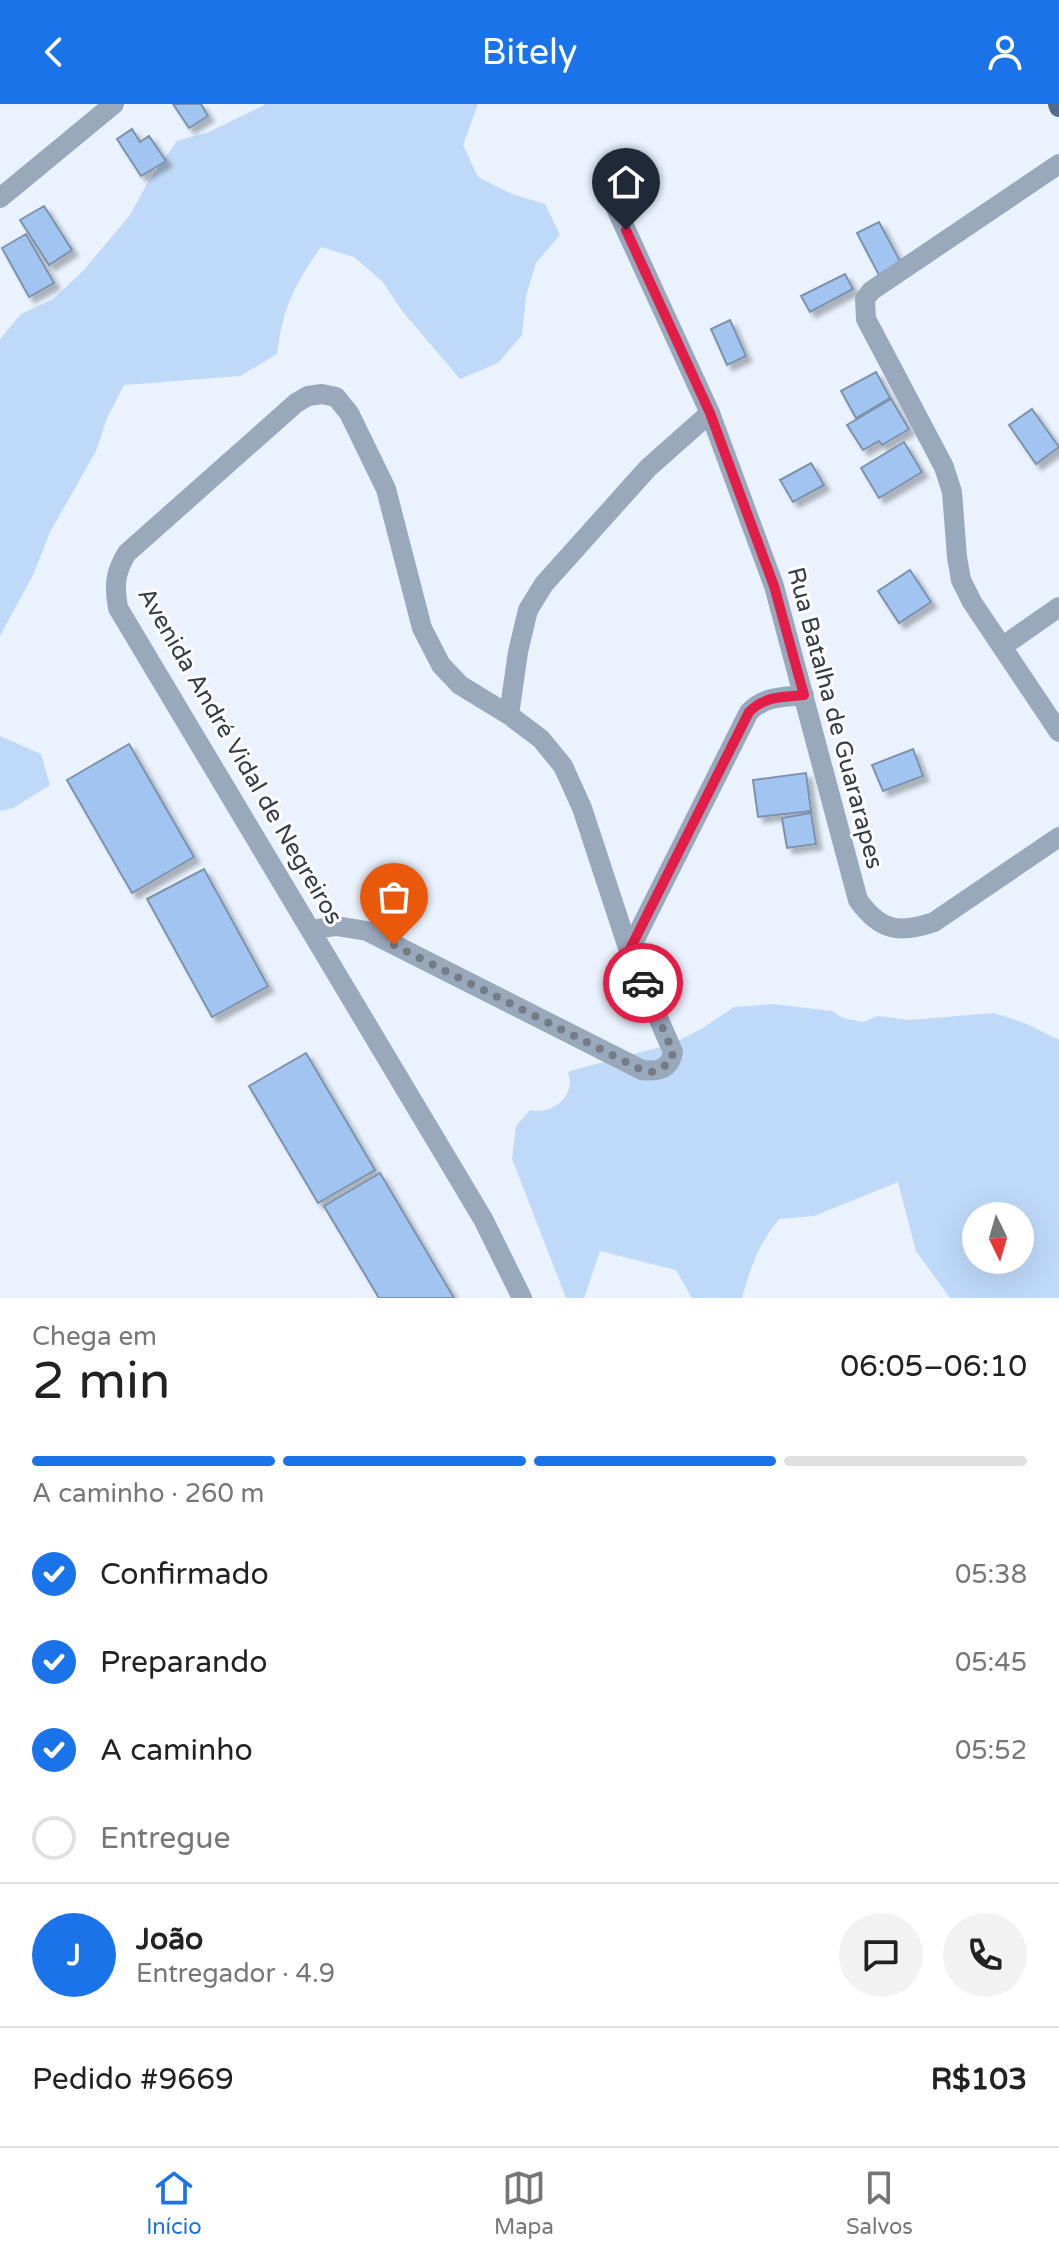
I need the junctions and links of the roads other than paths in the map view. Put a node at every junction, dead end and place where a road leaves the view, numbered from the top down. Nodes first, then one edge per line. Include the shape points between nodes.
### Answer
1 (114, 104) edge
2 (1059, 164) edge
3 (0, 198) edge
4 (614, 204) dead end
5 (710, 413) junction
6 (1059, 607) edge
7 (1003, 646) junction
8 (804, 695) junction
9 (509, 715) junction
10 (1059, 732) edge
11 (1059, 837) edge
12 (311, 930) junction
13 (629, 951) junction
14 (522, 1298) edge

1 - 3 street
2 - 7 street via 865,299 866,319 944,467 952,492 961,580
4 - 5 street, Rua Batalha de Guararapes
5 - 8 street, Rua Batalha de Guararapes via 774,586
5 - 9 street via 648,468 544,584 528,610
6 - 7 street
7 - 10 street
8 - 11 street, Rua Batalha de Guararapes via 858,900 870,918 911,930 934,922
8 - 13 street via 773,697 749,712
9 - 12 street, Avenida André Vidal de Negreiros via 460,685 441,665 422,628 386,489 336,397 308,396 296,403 127,553 117,570 118,608
9 - 13 street via 541,739 563,766
12 - 13 street via 336,926 367,931 654,1072 671,1062 673,1052
12 - 14 street, Avenida André Vidal de Negreiros via 483,1219

